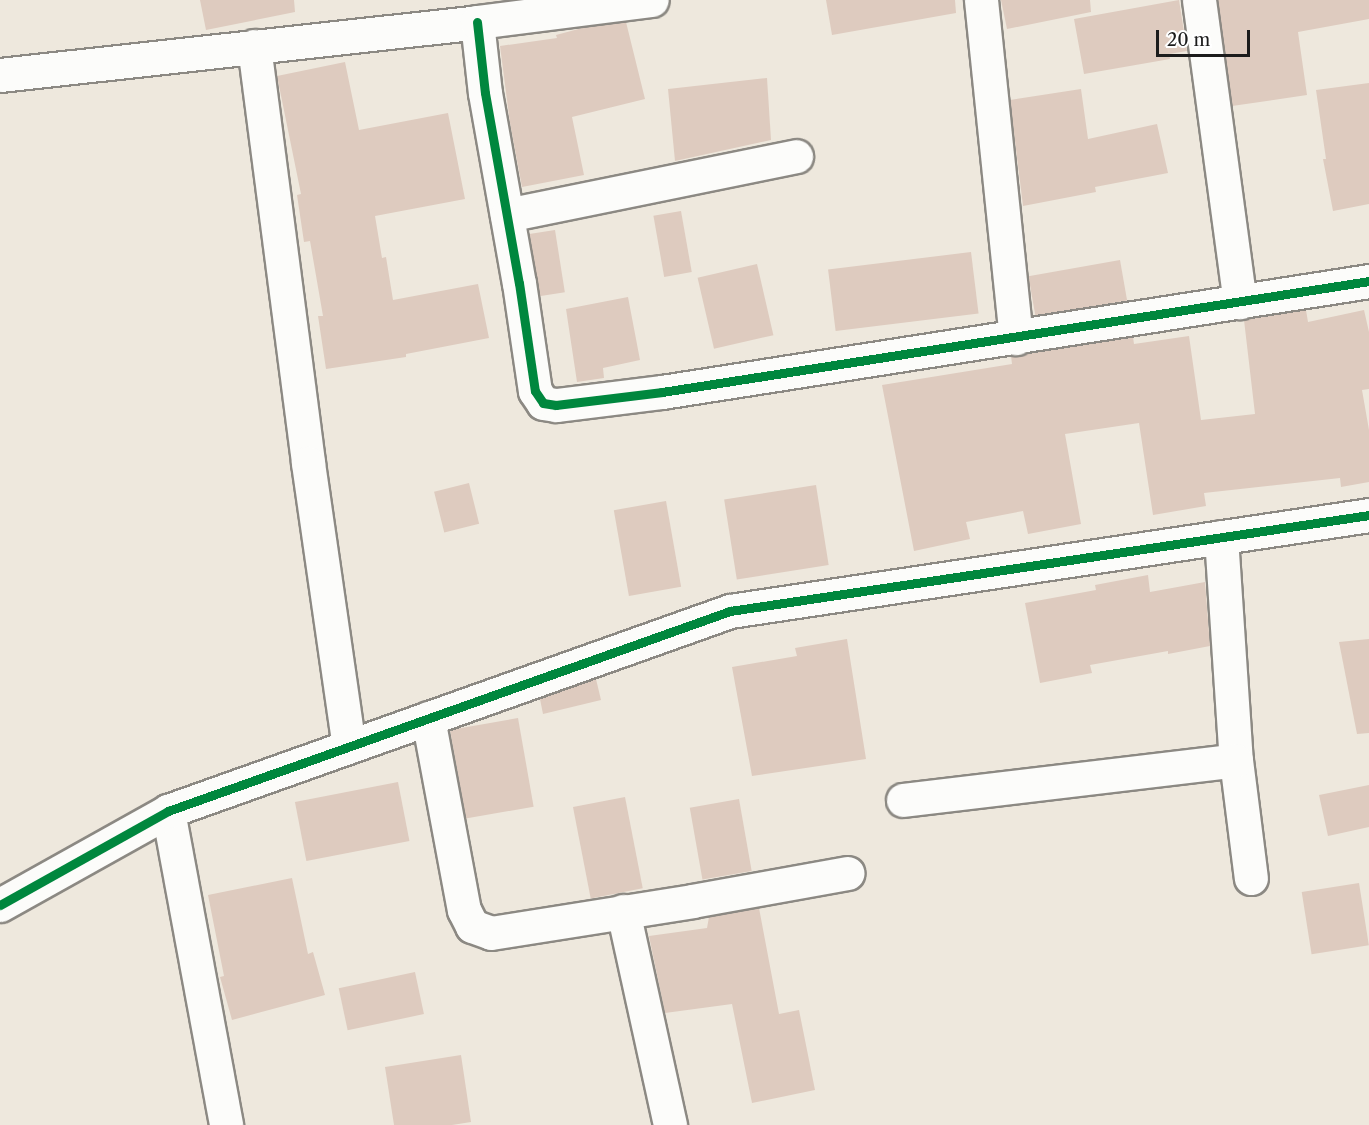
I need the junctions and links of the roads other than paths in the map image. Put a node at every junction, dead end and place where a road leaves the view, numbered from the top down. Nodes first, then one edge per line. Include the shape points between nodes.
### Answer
1 (652, 0) edge
2 (981, 0) edge
3 (1199, 0) edge
4 (477, 22) junction
5 (254, 46) junction
6 (0, 75) edge
7 (796, 156) dead end
8 (507, 215) junction
9 (1369, 281) edge
10 (1240, 302) junction
11 (1016, 338) junction
12 (1369, 515) edge
13 (1221, 537) junction
14 (428, 718) junction
15 (349, 746) junction
16 (1236, 760) junction
17 (903, 800) dead end
18 (168, 811) junction
19 (847, 873) dead end
20 (1251, 878) dead end
21 (0, 905) edge
22 (623, 911) junction
23 (226, 1125) edge
24 (670, 1125) edge

1 - 4 street
2 - 11 street
3 - 10 street
4 - 5 street
4 - 8 street via 485,93
5 - 6 street
5 - 15 street
7 - 8 street
8 - 11 street via 535,391 543,403 556,405 662,392
9 - 10 street
10 - 11 street
12 - 13 street
13 - 14 street via 730,611
13 - 16 street
14 - 15 street
14 - 22 street via 464,910 472,926 491,933
15 - 18 street
16 - 17 street
16 - 20 street
18 - 21 street
18 - 23 street
19 - 22 street
22 - 24 street

